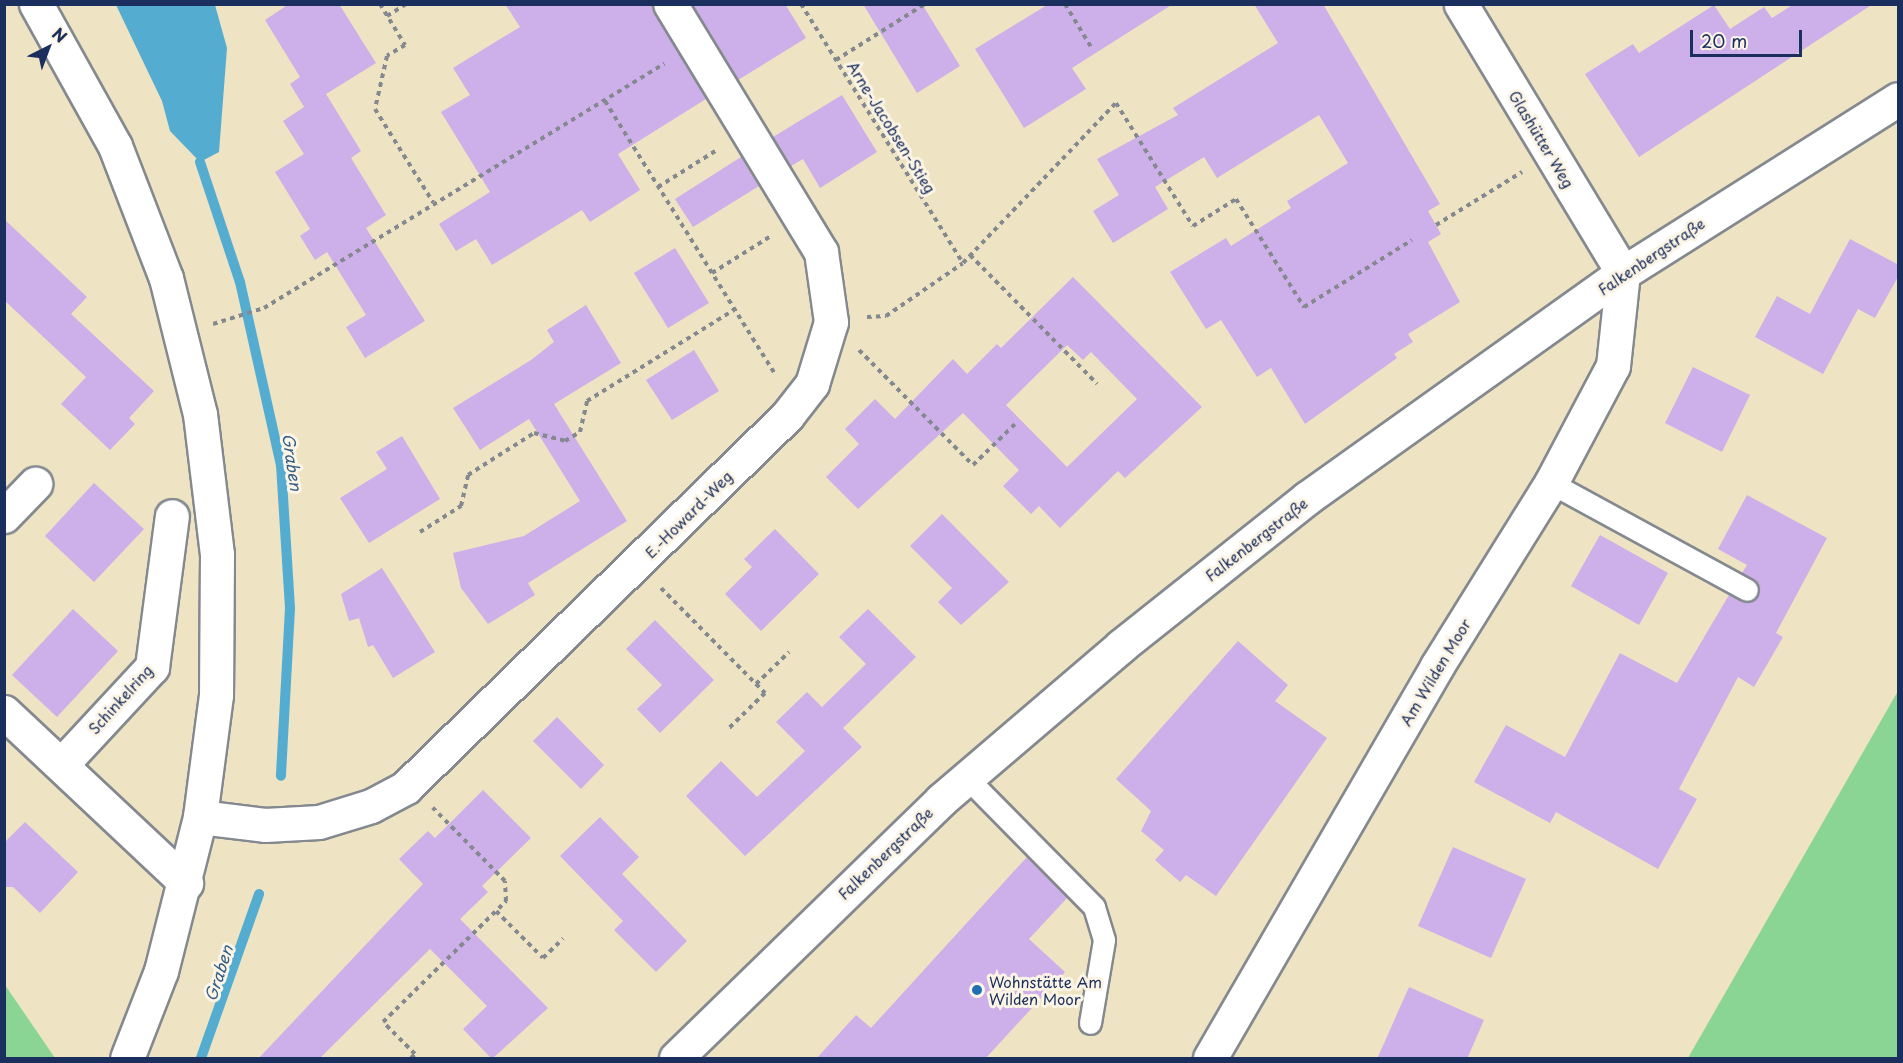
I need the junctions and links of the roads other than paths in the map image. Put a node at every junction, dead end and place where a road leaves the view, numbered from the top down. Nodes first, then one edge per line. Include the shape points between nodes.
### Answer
1 (36, 4) edge
2 (670, 4) edge
3 (1461, 4) edge
4 (1899, 99) edge
5 (1623, 273) junction
6 (1551, 483) junction
7 (35, 484) dead end
8 (4, 516) edge
9 (172, 516) dead end
10 (1747, 590) dead end
11 (4, 712) edge
12 (61, 765) junction
13 (967, 778) junction
14 (200, 817) junction
15 (186, 883) junction
16 (1090, 1023) dead end
17 (127, 1059) edge
18 (676, 1059) edge
19 (1210, 1059) edge

1 - 14 street via 84,83 142,211 179,323 200,414 217,554 218,625
2 - 14 street, E.-Howard-Weg via 802,217 826,265 831,320 818,372 795,407 409,784 371,806 319,822 272,825
3 - 5 street, Glashütter Weg
4 - 5 street, Falkenbergstraße
5 - 6 street, Am Wilden Moor via 1613,366
5 - 13 street, Falkenbergstraße via 1307,498 1120,646
6 - 10 lane
6 - 19 street, Am Wilden Moor via 1437,666
7 - 8 street
9 - 12 street, Schinkelring via 152,667
11 - 12 street
12 - 15 street
13 - 16 lane via 1094,907 1104,940
13 - 18 street, Falkenbergstraße
14 - 15 street
15 - 17 street

